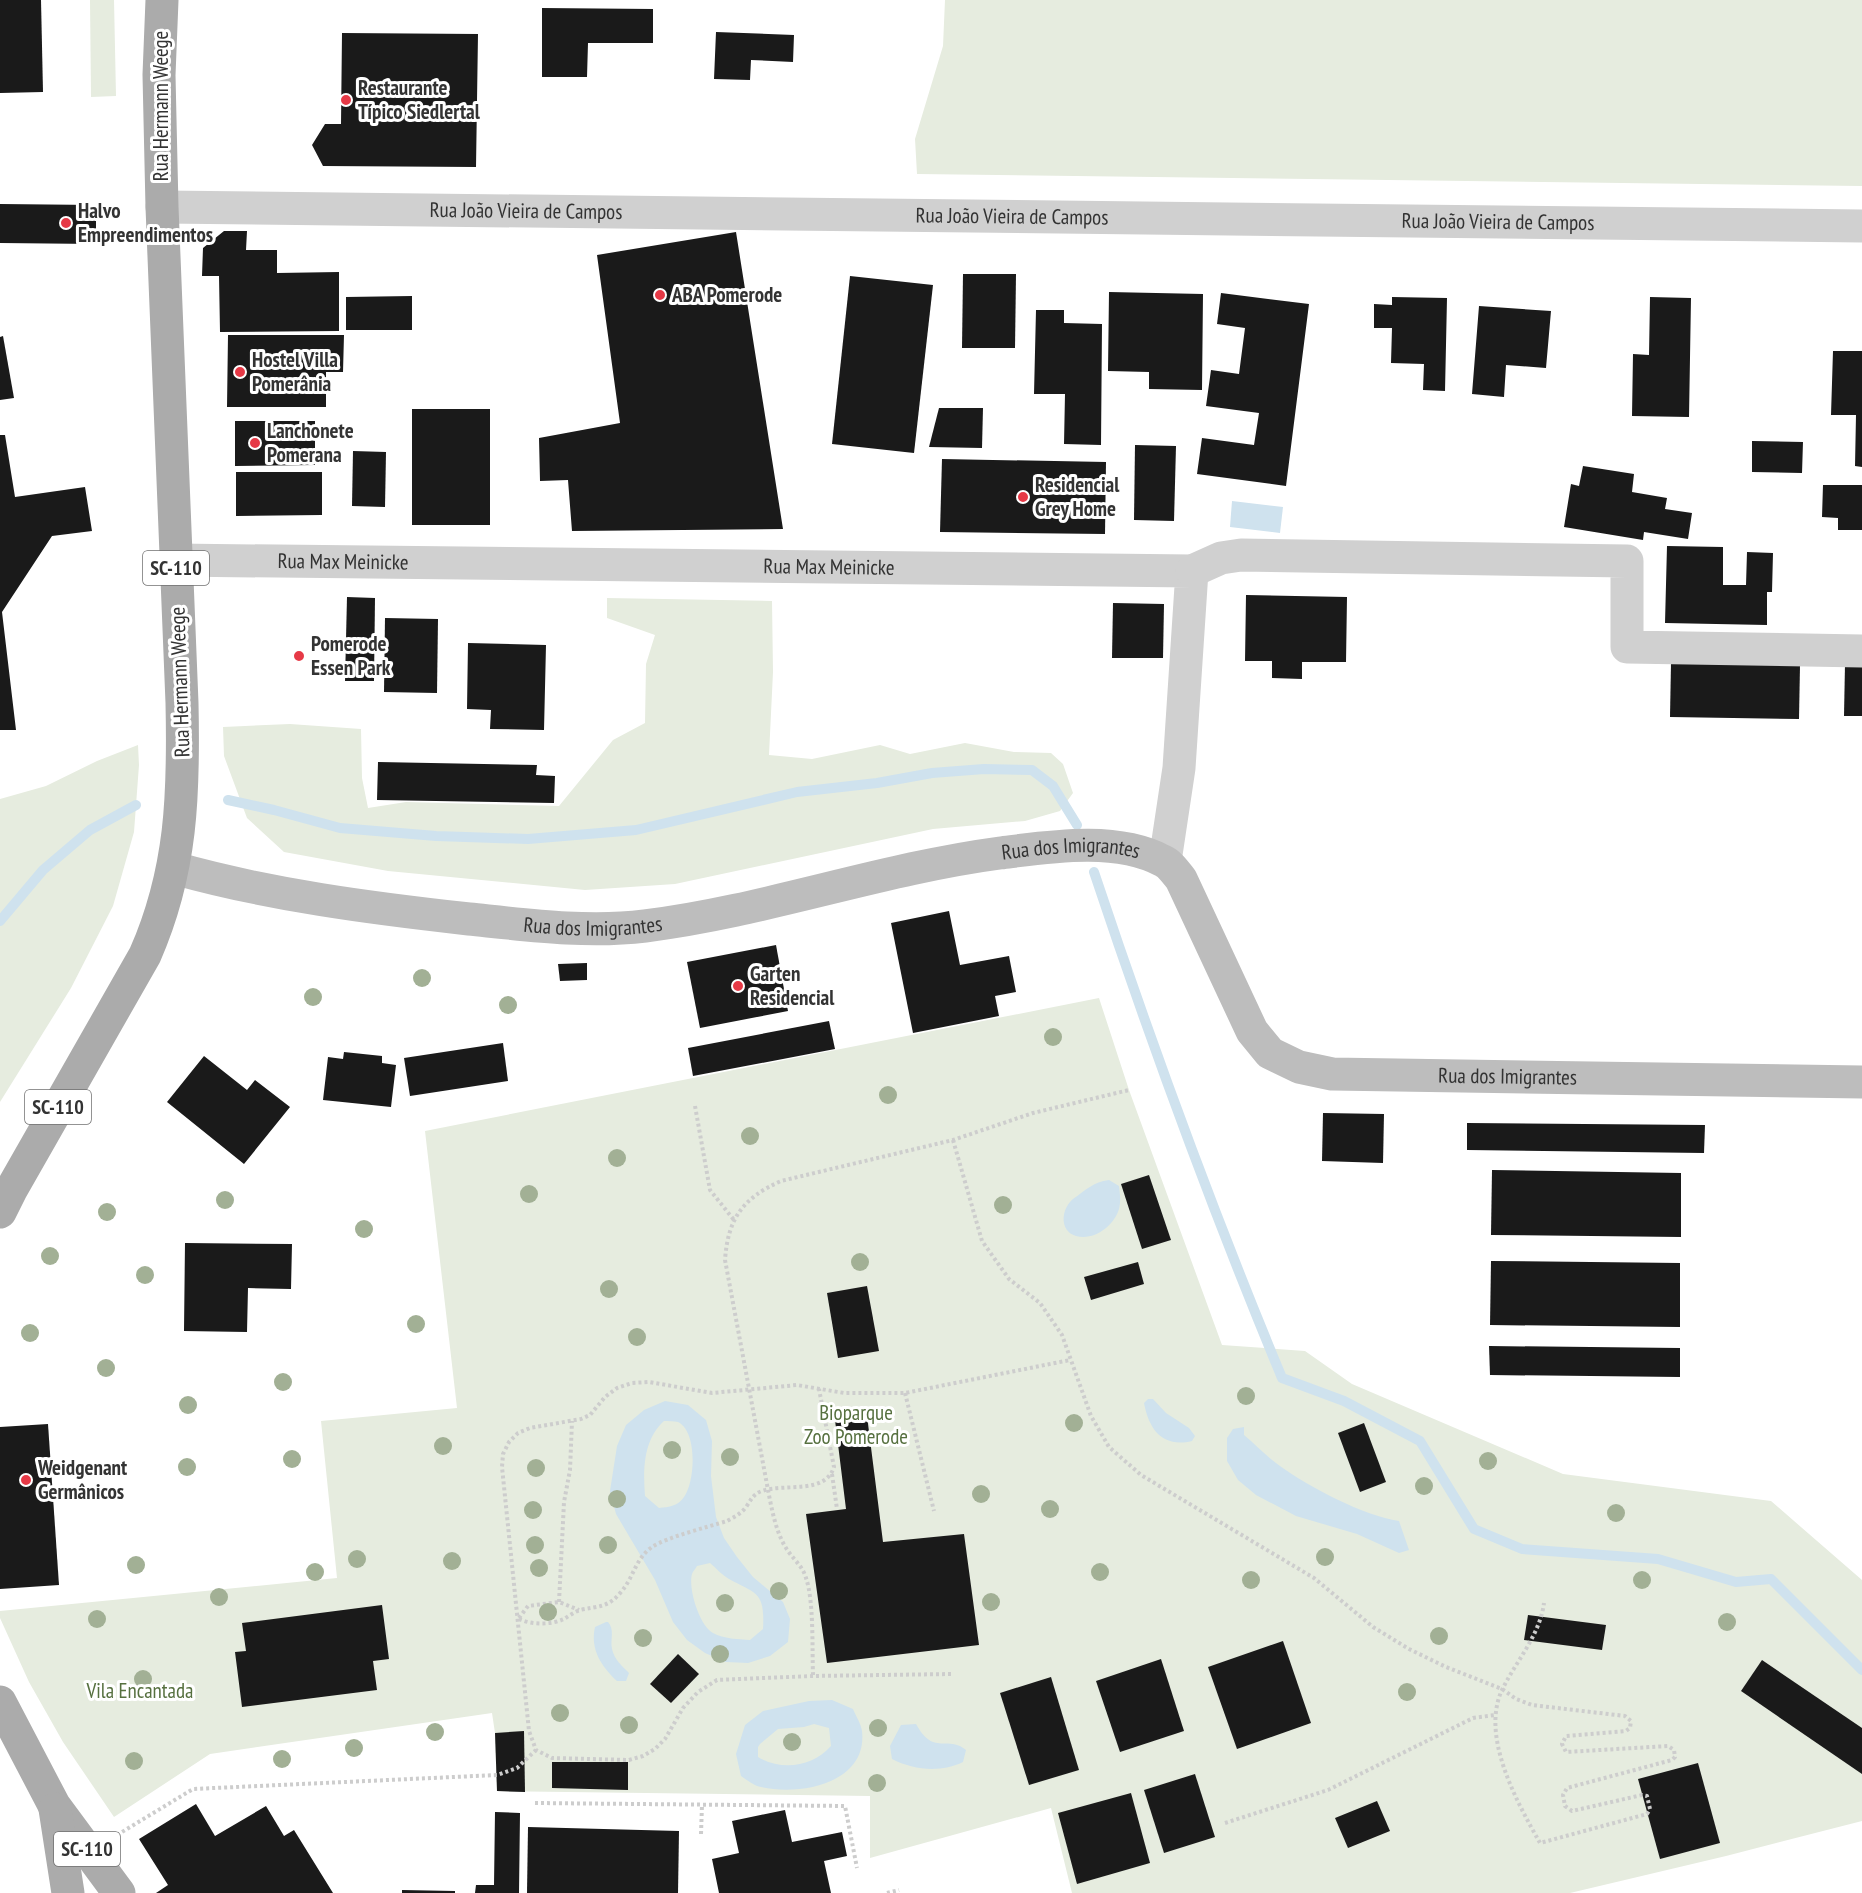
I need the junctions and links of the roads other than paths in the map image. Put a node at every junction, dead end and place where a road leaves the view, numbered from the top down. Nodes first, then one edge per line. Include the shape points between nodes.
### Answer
1 (162, 0) edge
2 (162, 207) junction
3 (1862, 226) edge
4 (175, 560) junction
5 (1192, 571) junction
6 (1862, 651) edge
7 (1165, 861) junction
8 (174, 868) junction
9 (1862, 1082) edge
10 (0, 1212) edge
11 (0, 1702) edge
12 (54, 1805) junction
13 (68, 1893) edge
14 (92, 1893) edge
15 (117, 1893) edge

1 - 2 main road, Rua Hermann Weege / SC-110
2 - 3 street, Rua João Vieira de Campos
2 - 4 main road, Rua Hermann Weege / SC-110
4 - 5 street, Rua Max Meinicke
4 - 8 main road, Rua Hermann Weege / SC-110 via 183,756
5 - 6 street via 1221,558 1241,555 1627,561 1627,647
5 - 7 street via 1180,757
7 - 8 street, Rua dos Imigrantes via 1137,851 1094,845 1044,847 931,866 713,915 642,926 577,928 404,912 244,886
7 - 9 street, Rua dos Imigrantes via 1181,879 1252,1031 1270,1053 1299,1067 1332,1074
8 - 10 main road, Rua Hermann Weege / SC-110 via 158,926 145,955
11 - 12 main road, SC-110
12 - 13 main road, SC-110
12 - 15 main road, SC-110
14 - 15 main road

